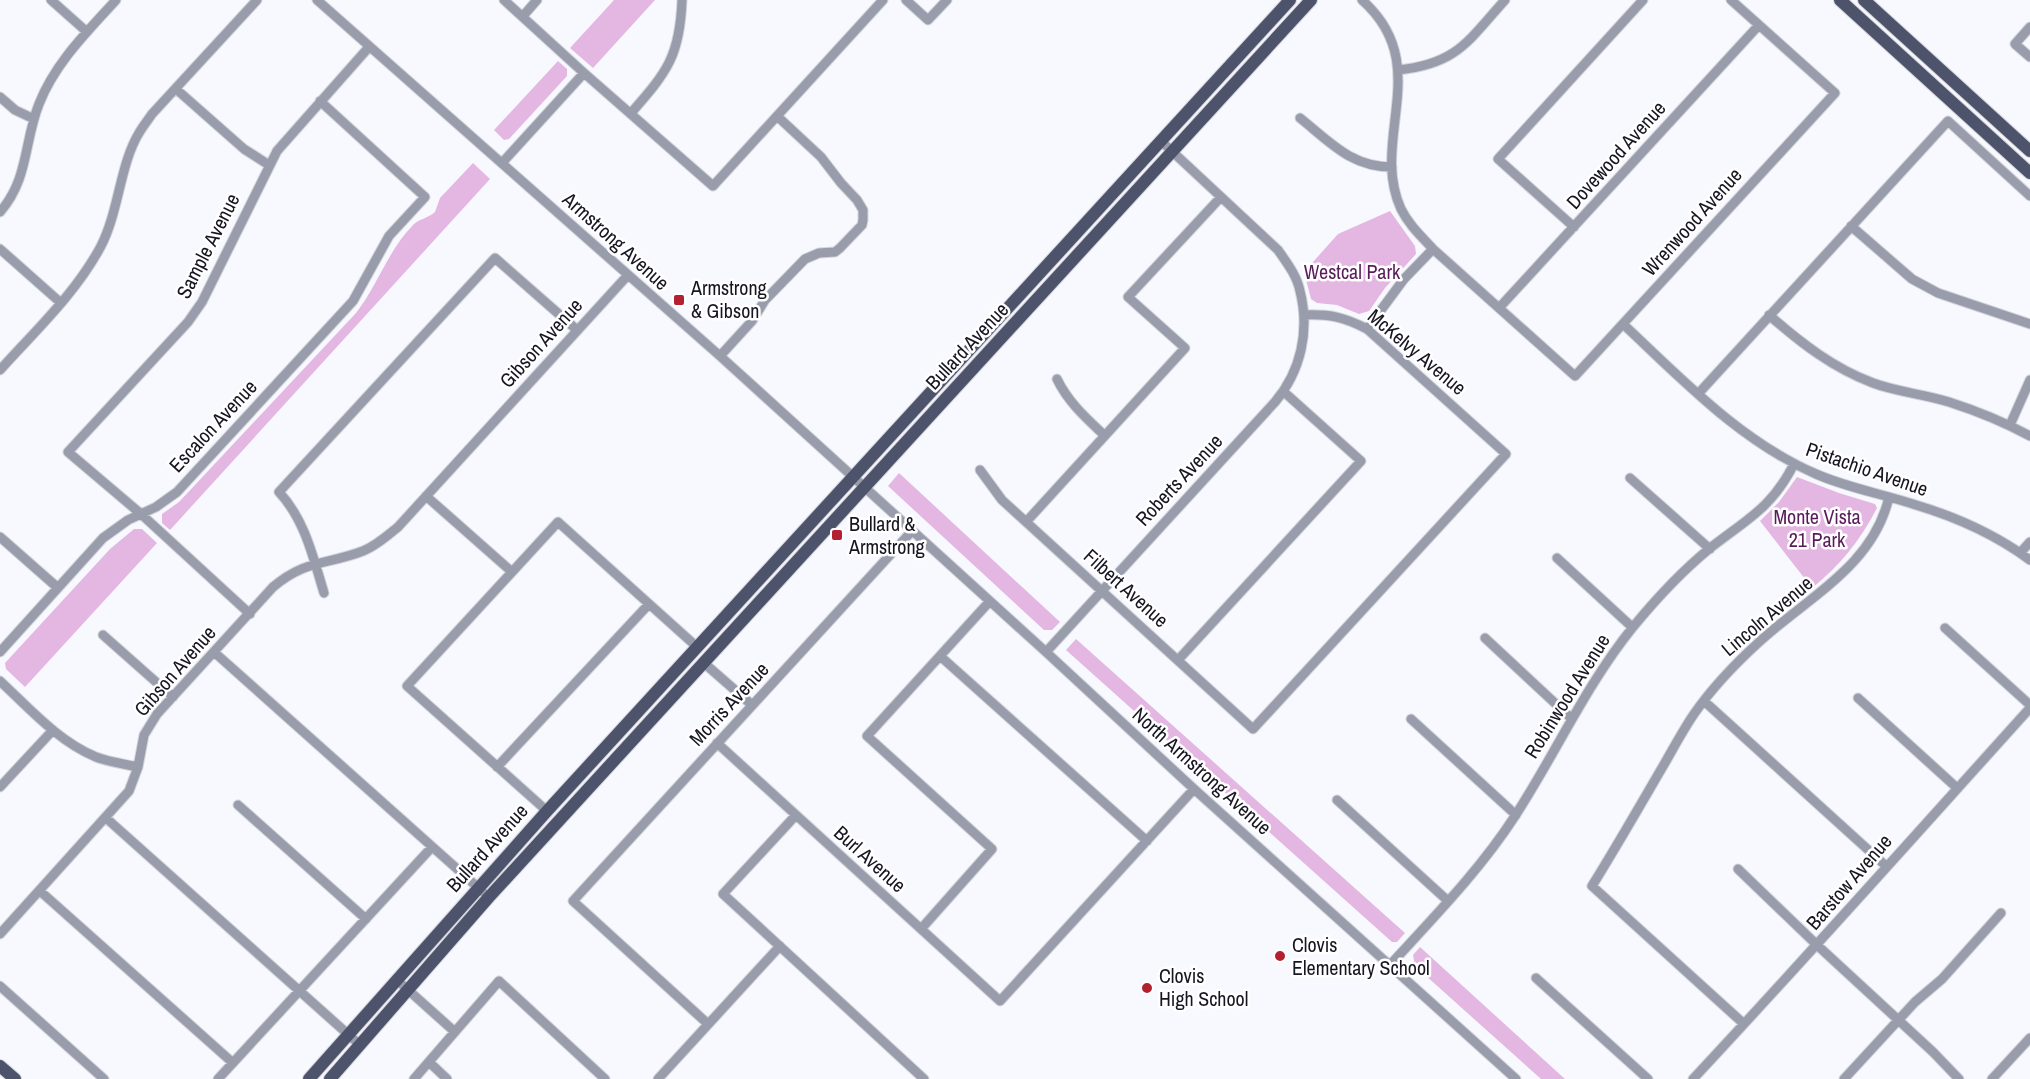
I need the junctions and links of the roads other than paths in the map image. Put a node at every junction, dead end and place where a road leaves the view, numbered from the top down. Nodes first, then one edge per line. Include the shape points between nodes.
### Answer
1 (51, 0) edge
2 (116, 0) edge
3 (257, 0) edge
4 (317, 0) edge
5 (504, 0) edge
6 (537, 0) edge
7 (682, 0) edge
8 (883, 0) edge
9 (906, 0) edge
10 (947, 0) edge
11 (1290, 0) edge
12 (1311, 0) edge
13 (1362, 0) edge
14 (1505, 0) edge
15 (1643, 0) edge
16 (1731, 0) edge
17 (1840, 0) edge
18 (1864, 0) edge
19 (523, 16) junction
20 (1759, 25) junction
21 (2030, 27) edge
22 (87, 32) junction
23 (369, 48) junction
24 (2030, 57) edge
25 (1398, 70) junction
26 (584, 73) junction
27 (176, 89) junction
28 (0, 97) edge
29 (320, 101) junction
30 (631, 113) junction
31 (777, 116) junction
32 (34, 118) junction
33 (1300, 118) dead end
34 (1161, 141) junction
35 (2030, 151) edge
36 (1172, 152) junction
37 (502, 164) junction
38 (269, 165) junction
39 (1392, 167) junction
40 (2030, 173) edge
41 (2030, 196) edge
42 (1221, 197) junction
43 (0, 212) edge
44 (1851, 226) junction
45 (1574, 227) junction
46 (0, 249) edge
47 (1433, 249) junction
48 (628, 275) junction
49 (61, 303) junction
50 (1499, 308) junction
51 (1304, 315) junction
52 (1769, 315) junction
53 (1623, 324) junction
54 (2030, 324) edge
55 (1367, 329) junction
56 (577, 330) junction
57 (720, 356) junction
58 (0, 370) edge
59 (1057, 379) dead end
60 (2030, 380) edge
61 (1284, 392) junction
62 (1698, 394) junction
63 (2010, 425) junction
64 (1104, 435) junction
65 (2030, 436) edge
66 (1794, 464) junction
67 (980, 470) dead end
68 (853, 477) junction
69 (1630, 478) dead end
70 (864, 488) junction
71 (426, 496) junction
72 (1889, 496) junction
73 (141, 514) junction
74 (1026, 522) junction
75 (912, 531) junction
76 (0, 537) edge
77 (2030, 542) edge
78 (1710, 549) junction
79 (2020, 553) junction
80 (1557, 558) dead end
81 (2030, 560) edge
82 (314, 563) junction
83 (512, 572) junction
84 (58, 588) junction
85 (1102, 591) junction
86 (324, 593) dead end
87 (990, 601) junction
88 (649, 604) junction
89 (250, 614) junction
90 (1632, 627) junction
91 (1945, 628) dead end
92 (103, 634) dead end
93 (1485, 638) dead end
94 (698, 647) junction
95 (0, 652) edge
96 (214, 652) junction
97 (1046, 652) junction
98 (940, 656) junction
99 (1178, 660) junction
100 (704, 663) junction
101 (0, 681) edge
102 (173, 697) junction
103 (1858, 698) dead end
104 (1704, 701) junction
105 (752, 705) junction
106 (2030, 706) edge
107 (652, 719) junction
108 (1411, 719) dead end
109 (1572, 719) junction
110 (1253, 729) joint
111 (53, 730) junction
112 (717, 743) junction
113 (138, 767) junction
114 (497, 767) junction
115 (0, 787) edge
116 (1957, 788) junction
117 (1194, 789) junction
118 (1337, 800) dead end
119 (238, 805) dead end
120 (547, 811) junction
121 (796, 815) junction
122 (1516, 815) junction
123 (106, 818) junction
124 (1147, 841) junction
125 (432, 847) junction
126 (1886, 866) junction
127 (1738, 868) dead end
128 (478, 887) junction
129 (40, 891) junction
130 (489, 897) junction
131 (1448, 901) junction
132 (2001, 913) dead end
133 (366, 919) junction
134 (921, 929) junction
135 (0, 934) edge
136 (1817, 945) junction
137 (780, 946) junction
138 (1390, 965) junction
139 (1536, 978) dead end
140 (397, 980) junction
141 (0, 986) edge
142 (408, 990) junction
143 (299, 991) junction
144 (1898, 1020) junction
145 (708, 1024) junction
146 (1744, 1024) junction
147 (455, 1032) junction
148 (349, 1035) junction
149 (2030, 1038) edge
150 (360, 1045) junction
151 (429, 1062) junction
152 (233, 1063) junction
153 (0, 1066) edge
154 (15, 1079) edge
155 (104, 1079) edge
156 (218, 1079) edge
157 (309, 1079) edge
158 (330, 1079) edge
159 (414, 1079) edge
160 (447, 1079) edge
161 (605, 1079) edge
162 (658, 1079) edge
163 (924, 1079) edge
164 (1516, 1079) edge
165 (1648, 1079) edge
166 (1693, 1079) edge
167 (1844, 1079) edge
168 (1959, 1079) edge
169 (1992, 1079) edge

1 - 22 street
2 - 22 street
3 - 27 street
4 - 23 street
5 - 19 street
6 - 19 street
7 - 30 street via 673,57 654,88
8 - 31 street
9 - 10 street via 928,20
11 - 34 main road, Bullard Avenue
12 - 36 main road, Bullard Avenue
13 - 25 street via 1390,36
14 - 25 street via 1449,57
15 - 45 street via 1498,159
16 - 20 street
17 - 40 main road
18 - 35 main road
19 - 26 street
20 - 45 street, Dovewood Avenue
20 - 53 street, Wrenwood Avenue via 1835,93
21 - 24 street via 2015,44
22 - 32 street via 49,81
23 - 29 street, Sample Avenue
23 - 37 street, Armstrong Avenue
25 - 39 street
26 - 30 street
26 - 37 street
27 - 38 street via 244,149
27 - 49 street via 138,134 101,244 80,281
28 - 32 street via 15,110
29 - 38 street, Sample Avenue
29 - 73 street, Escalon Avenue via 426,197 389,236 353,301 177,492
30 - 31 street via 713,186
31 - 57 street via 821,157 857,200 863,210 862,225 834,252 805,259 765,300 752,321
32 - 43 street via 25,167
33 - 39 street via 1356,161
34 - 36 street
34 - 68 main road, Bullard Avenue
36 - 42 street
36 - 70 main road, Bullard Avenue
37 - 48 street, Armstrong Avenue
38 - 73 street, Sample Avenue via 202,302 188,322 68,452
39 - 47 street via 1401,209 1412,228
41 - 44 street via 1948,121
42 - 51 street via 1278,250 1300,290
42 - 64 street via 1128,297 1185,348
44 - 52 street
44 - 54 street via 1912,279
45 - 50 street, Dovewood Avenue
46 - 49 street
47 - 50 street
47 - 55 street via 1404,279
48 - 56 street, Gibson Avenue
48 - 57 street, Armstrong Avenue
49 - 58 street
50 - 53 street, Wrenwood Avenue via 1575,376
51 - 55 street, McKelvy Avenue via 1327,314
51 - 61 street, Roberts Avenue via 1300,356
52 - 62 street
52 - 63 street via 1826,360 1874,383 1948,402
53 - 62 street, Pistachio Avenue
55 - 110 street, McKelvy Avenue via 1506,454
56 - 71 street, Gibson Avenue
56 - 82 street via 495,258 279,492 297,515
57 - 68 street, Armstrong Avenue
59 - 64 street via 1077,410
60 - 63 street
61 - 85 street, Roberts Avenue
61 - 99 street via 1361,461
62 - 66 street, Pistachio Avenue via 1738,429
63 - 65 street
64 - 74 street
66 - 72 street, Pistachio Avenue via 1843,484
66 - 78 street, Robinwood Avenue via 1774,498
67 - 74 street, Filbert Avenue via 1002,500
68 - 70 street, Armstrong Avenue
68 - 94 main road, Bullard Avenue
69 - 78 street
70 - 75 street, North Armstrong Avenue
70 - 100 main road, Bullard Avenue
71 - 82 street, Gibson Avenue via 382,541 364,550
71 - 83 street
72 - 79 street, Pistachio Avenue via 1948,516
72 - 104 street, Lincoln Avenue via 1873,535 1851,564 1758,642
73 - 84 street, Escalon Avenue via 103,538
73 - 89 street
74 - 85 street, Filbert Avenue
75 - 87 street, North Armstrong Avenue
75 - 105 street, Morris Avenue
76 - 84 street
77 - 79 street
78 - 90 street, Robinwood Avenue
79 - 81 street, Pistachio Avenue
80 - 90 street
82 - 86 street
82 - 89 street, Gibson Avenue via 286,576
83 - 88 street via 558,522
83 - 114 street via 407,686
84 - 95 street, Escalon Avenue
85 - 97 street, Roberts Avenue
85 - 99 street, Filbert Avenue
87 - 97 street, North Armstrong Avenue
87 - 98 street
88 - 94 street
88 - 114 street
89 - 96 street, Gibson Avenue
90 - 109 street, Robinwood Avenue
91 - 106 street
92 - 102 street
93 - 109 street
94 - 107 main road, Bullard Avenue via 696,660 669,691
94 - 120 main road, Bullard Avenue
96 - 102 street, Gibson Avenue
96 - 125 street
97 - 117 street, North Armstrong Avenue
98 - 124 street
98 - 134 street via 867,736 992,849
99 - 110 street, Filbert Avenue
100 - 105 street
100 - 107 main road, Bullard Avenue
101 - 111 street
102 - 113 street, Gibson Avenue via 144,735
103 - 116 street
104 - 126 street
104 - 146 street, Lincoln Avenue via 1592,886
105 - 112 street, Morris Avenue
106 - 116 street, Barstow Avenue
107 - 130 main road, Bullard Avenue
108 - 122 street
109 - 122 street, Robinwood Avenue
111 - 113 street via 98,758
111 - 115 street
112 - 121 street, Burl Avenue
112 - 145 street, Morris Avenue via 573,901
113 - 123 street, Gibson Avenue via 129,791
114 - 120 street
116 - 126 street, Barstow Avenue
117 - 124 street
117 - 138 street, North Armstrong Avenue
118 - 131 street
119 - 133 street
120 - 128 main road, Bullard Avenue
121 - 134 street, Burl Avenue
121 - 137 street via 723,894
122 - 131 street, Robinwood Avenue
123 - 129 street, Gibson Avenue
123 - 143 street
124 - 134 street, Burl Avenue via 1000,1001
125 - 128 street
125 - 133 street
126 - 136 street, Barstow Avenue
127 - 136 street
128 - 130 street
128 - 140 main road, Bullard Avenue
129 - 135 street, Gibson Avenue
129 - 152 street
130 - 142 main road, Bullard Avenue
131 - 138 street, Robinwood Avenue
132 - 144 street via 1942,979
133 - 143 street
136 - 144 street
136 - 146 street, Barstow Avenue
137 - 145 street
137 - 163 street
138 - 164 street, North Armstrong Avenue
139 - 165 street
140 - 142 street
140 - 148 main road, Bullard Avenue
141 - 155 street
142 - 147 street
142 - 150 main road, Bullard Avenue
143 - 148 street
143 - 152 street
144 - 167 street
144 - 168 street
145 - 162 street
146 - 166 street, Barstow Avenue
147 - 151 street
147 - 161 street via 499,981
148 - 150 street
148 - 157 main road, Bullard Avenue
149 - 169 street
150 - 158 main road, Bullard Avenue
151 - 159 street
151 - 160 street
152 - 156 street
153 - 154 main road

